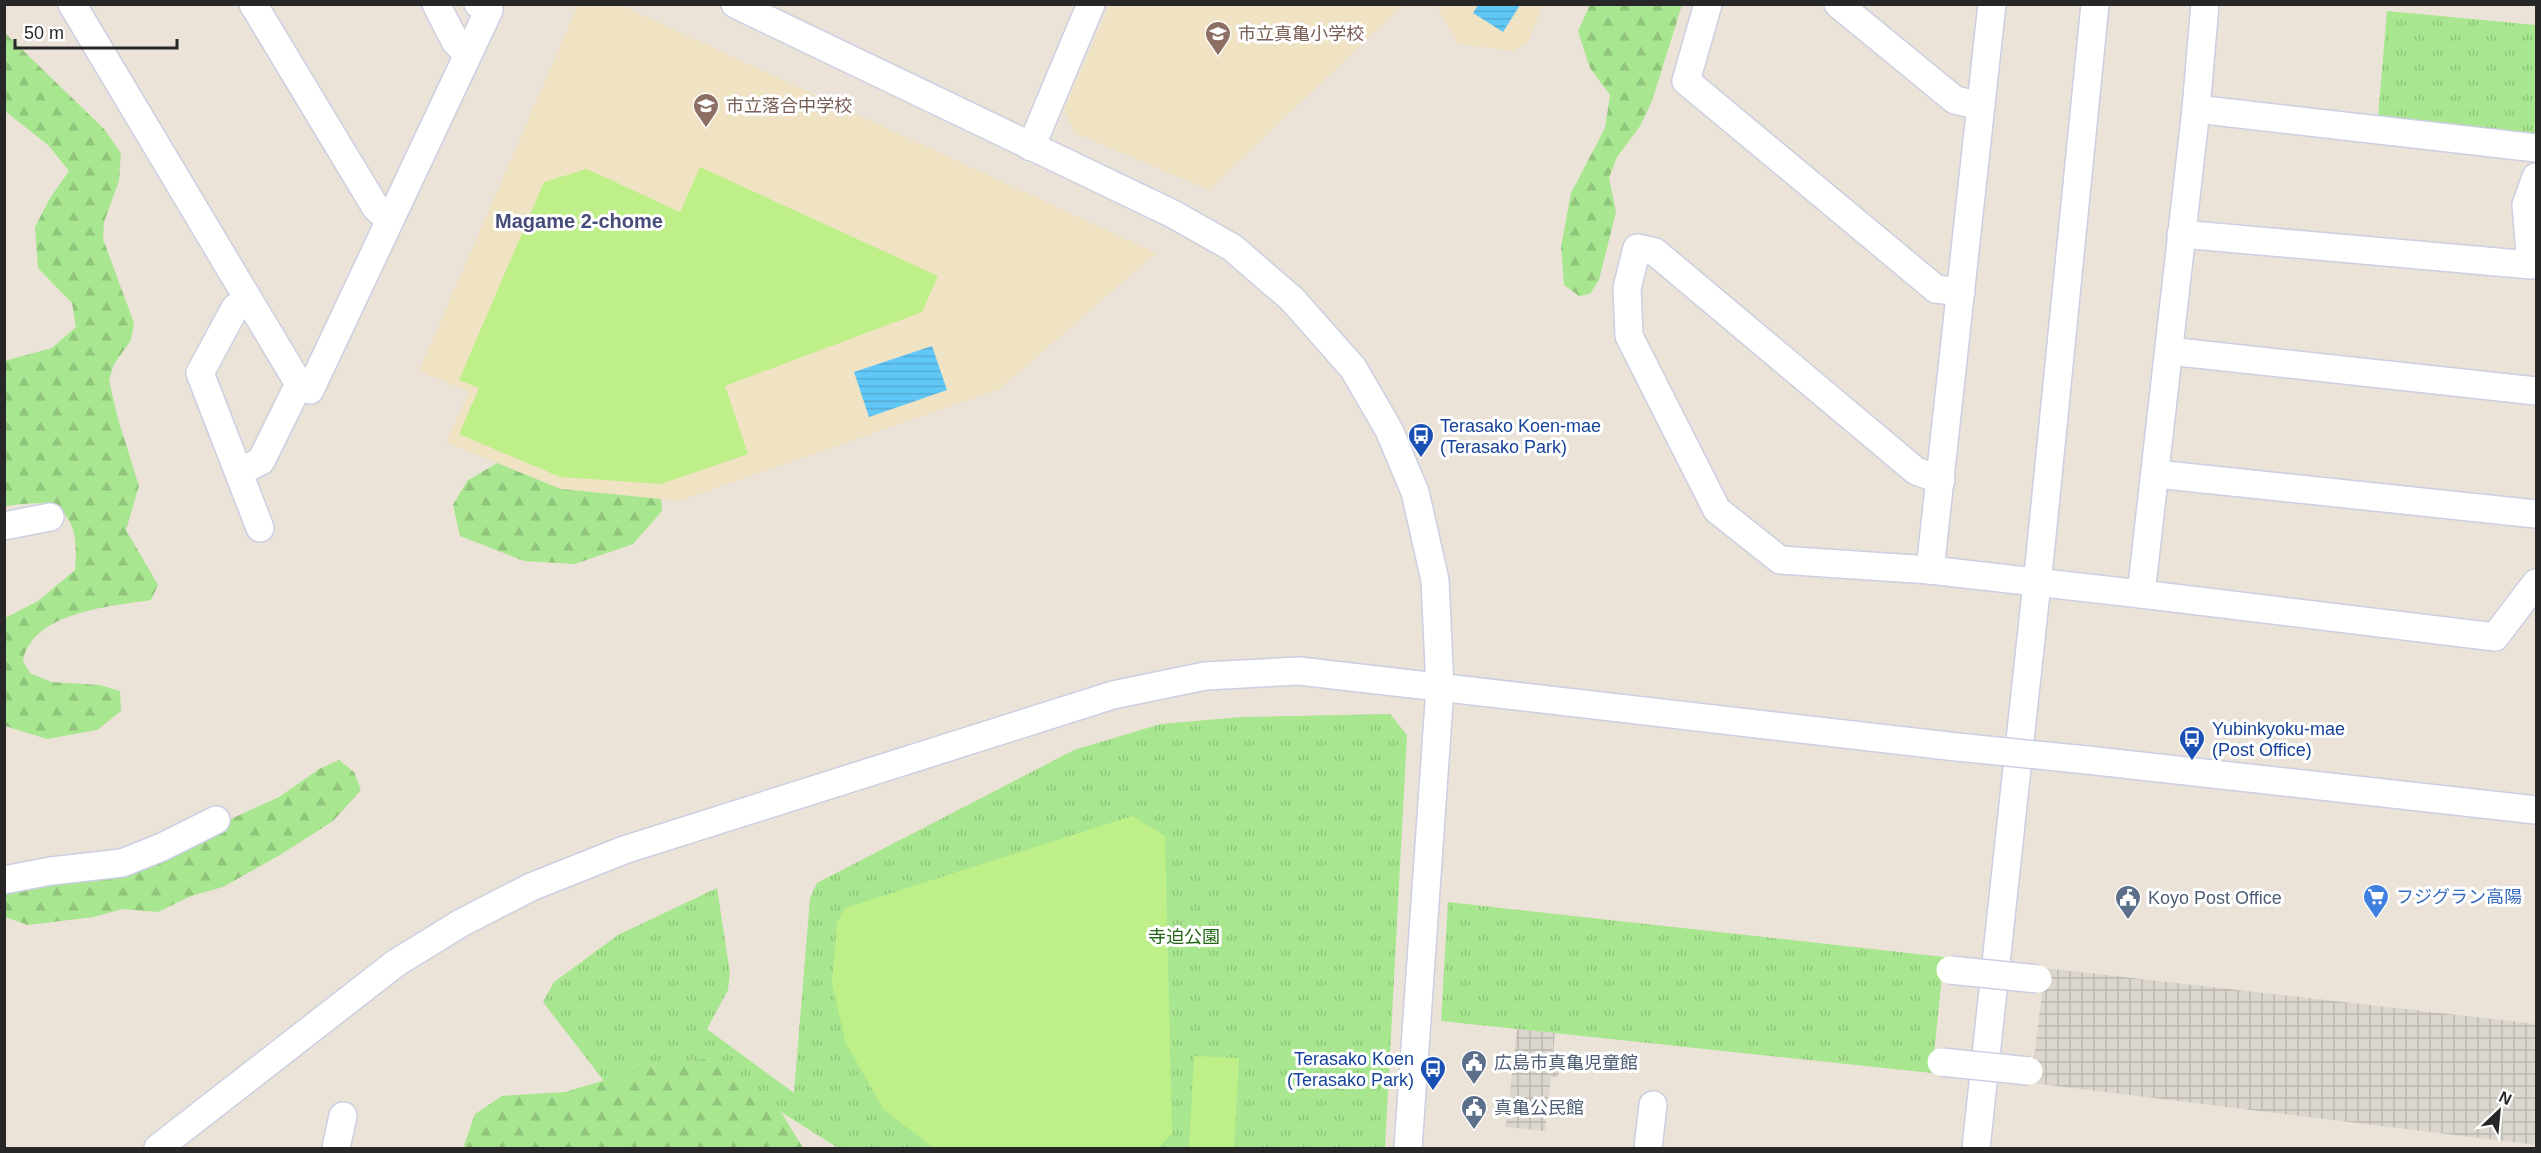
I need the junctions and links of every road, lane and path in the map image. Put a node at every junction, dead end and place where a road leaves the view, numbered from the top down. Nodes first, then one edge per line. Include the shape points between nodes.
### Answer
1 (72, 4) edge
2 (253, 4) edge
3 (436, 4) edge
4 (478, 4) edge
5 (735, 4) edge
6 (1091, 4) edge
7 (1708, 4) edge
8 (1838, 4) edge
9 (1992, 4) edge
10 (2095, 4) edge
11 (2205, 4) edge
12 (467, 54) junction
13 (1981, 106) junction
14 (2196, 109) junction
15 (1031, 147) junction
16 (2536, 148) edge
17 (2536, 177) edge
18 (389, 219) junction
19 (2181, 234) junction
20 (1960, 292) junction
21 (248, 299) junction
22 (2169, 351) junction
23 (299, 384) junction
24 (2536, 391) edge
25 (239, 472) junction
26 (2156, 474) junction
27 (1941, 480) junction
28 (2536, 514) edge
29 (50, 517) dead end
30 (4, 526) edge
31 (260, 528) dead end
32 (1930, 570) junction
33 (2038, 581) junction
34 (2536, 583) edge
35 (2141, 594) junction
36 (1440, 688) junction
37 (2536, 810) edge
38 (216, 820) dead end
39 (4, 880) edge
40 (1946, 970) dead end
41 (2040, 979) dead end
42 (1937, 1062) dead end
43 (2031, 1071) dead end
44 (1653, 1105) dead end
45 (343, 1116) dead end
46 (158, 1149) edge
47 (336, 1149) edge
48 (1408, 1149) edge
49 (1648, 1149) edge
50 (1976, 1149) edge

1 - 21 street
2 - 18 street via 376,208
3 - 12 street via 455,41
4 - 12 street via 489,10
5 - 15 street
6 - 15 street
7 - 20 street via 1686,81 1936,289
8 - 13 street via 1955,100
9 - 13 street
10 - 33 street
11 - 14 street
12 - 18 street
13 - 20 street
14 - 16 street
14 - 19 street
15 - 36 street via 1173,213 1233,248 1292,298 1353,368 1389,430 1415,492 1435,580
17 - 19 street via 2526,205 2531,265
18 - 23 street via 310,390
19 - 22 street
20 - 27 street
21 - 23 street
21 - 25 street via 235,308 200,373
22 - 24 street
22 - 26 street
23 - 25 street via 261,461
25 - 31 street
26 - 28 street
26 - 35 street
27 - 32 street
27 - 32 street via 1916,471 1655,252 1636,248 1627,288 1629,336 1717,510 1780,560
29 - 30 street
32 - 33 street
33 - 35 street
33 - 50 street
34 - 35 street via 2495,637
36 - 37 street, bridge
36 - 46 street via 1299,671 1205,676 1113,695 624,850 531,887 396,963
36 - 48 street
38 - 39 street via 122,863
40 - 41 street, bridge
42 - 43 street, bridge
44 - 49 street
45 - 47 street

